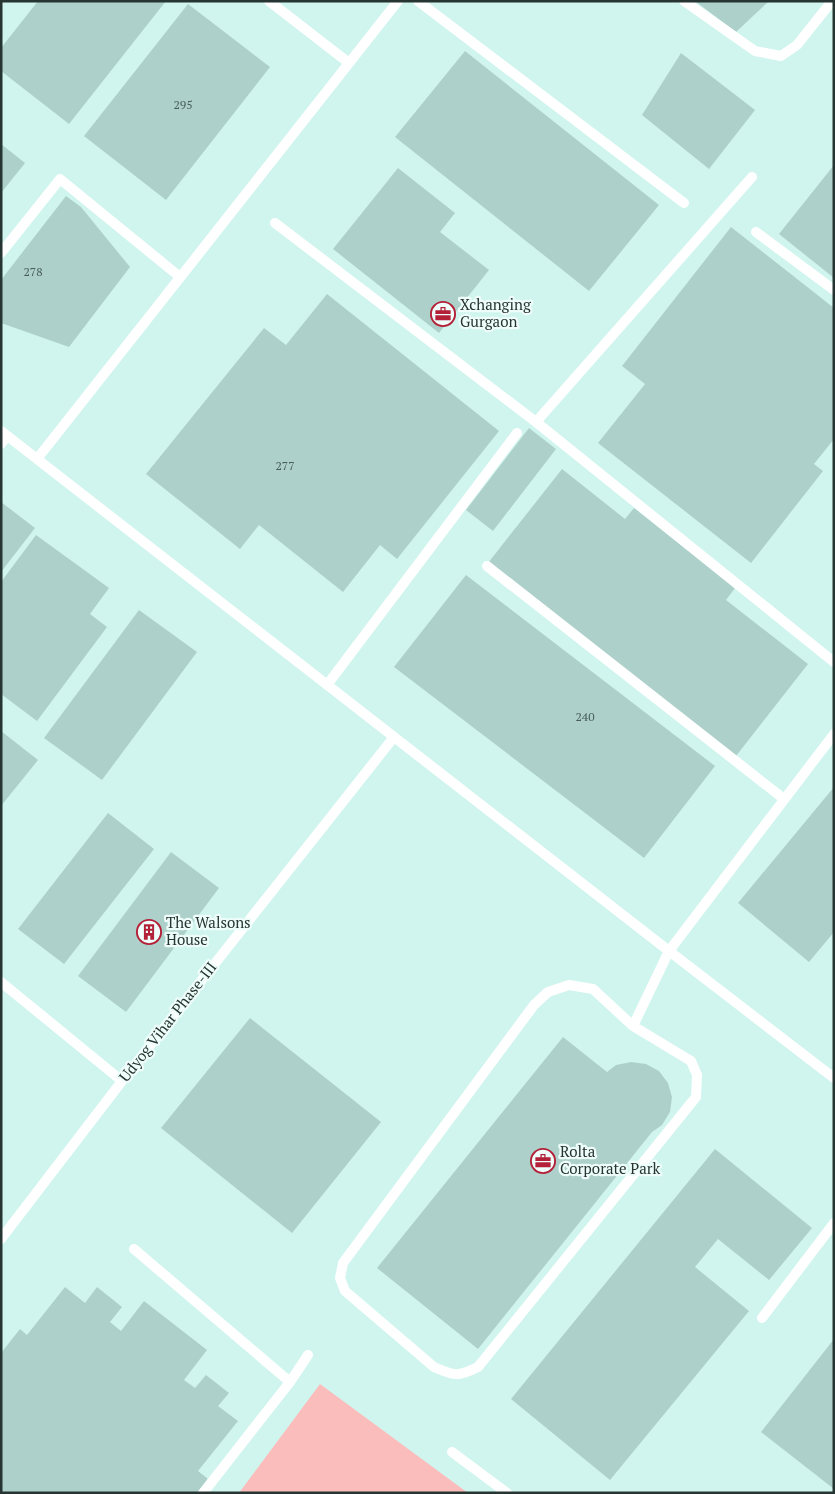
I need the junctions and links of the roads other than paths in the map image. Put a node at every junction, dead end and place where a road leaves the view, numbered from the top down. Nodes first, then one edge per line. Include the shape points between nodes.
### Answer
1 (269, 1) edge
2 (398, 1) edge
3 (418, 1) edge
4 (684, 1) edge
5 (832, 1) edge
6 (349, 63) junction
7 (752, 177) dead end
8 (684, 203) dead end
9 (275, 223) dead end
10 (756, 232) dead end
11 (1, 253) edge
12 (180, 277) junction
13 (834, 290) edge
14 (536, 422) junction
15 (517, 433) dead end
16 (3, 437) edge
17 (37, 459) junction
18 (487, 566) dead end
19 (834, 662) edge
20 (327, 685) junction
21 (834, 734) edge
22 (394, 737) junction
23 (830, 746) edge
24 (784, 799) junction
25 (668, 952) junction
26 (1, 982) edge
27 (633, 1026) junction
28 (834, 1078) edge
29 (122, 1081) junction
30 (834, 1223) edge
31 (1, 1240) edge
32 (134, 1249) dead end
33 (762, 1318) dead end
34 (308, 1355) dead end
35 (290, 1382) junction
36 (452, 1452) dead end
37 (203, 1493) edge
38 (506, 1493) edge

1 - 6 lane
2 - 6 lane
3 - 8 lane
4 - 5 lane via 755,51 781,56 797,45
6 - 12 lane
7 - 14 lane
9 - 14 lane
10 - 13 lane
11 - 12 lane via 60,179
12 - 17 lane
14 - 19 lane
15 - 20 lane
16 - 17 lane
17 - 20 lane
18 - 24 lane
20 - 22 lane
21 - 23 lane
22 - 25 lane
22 - 29 lane, Udyog Vihar Phase-III
23 - 24 lane
24 - 25 lane
25 - 27 lane
25 - 28 lane
26 - 29 lane
27 - 27 lane via 691,1061 697,1075 696,1097 478,1367 463,1375 448,1374 434,1366 345,1291 340,1278 343,1263 534,1005 548,992 569,985 593,989
29 - 31 lane, Udyog Vihar Phase-III
30 - 33 lane
32 - 35 lane
34 - 35 lane
35 - 37 lane
36 - 38 lane

